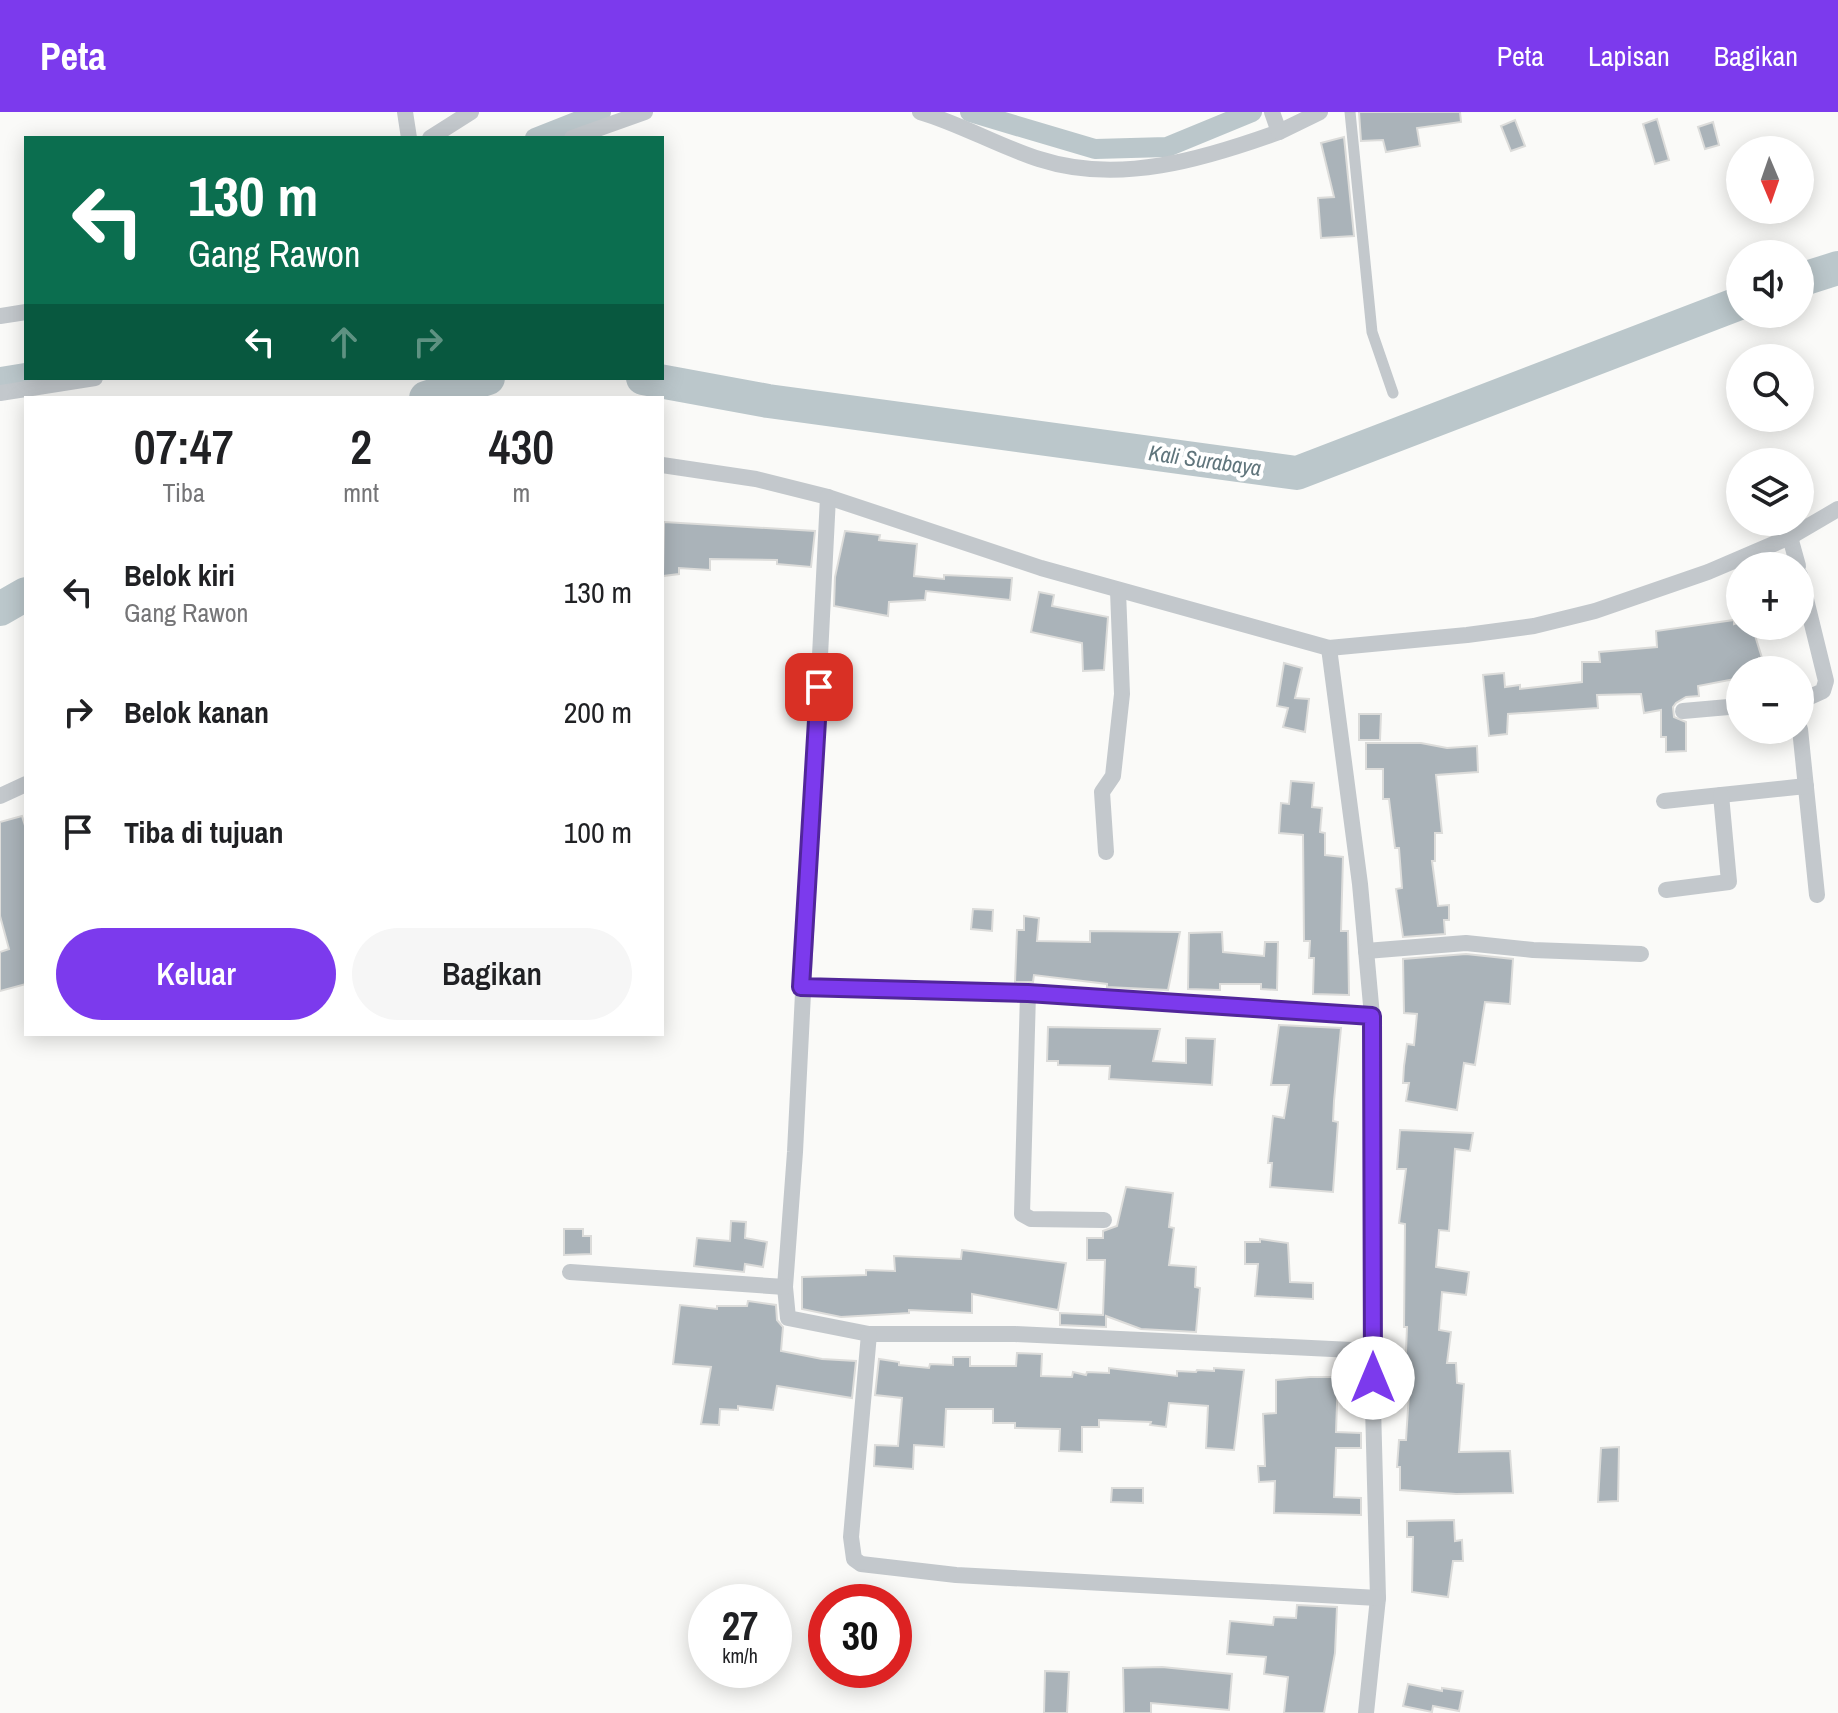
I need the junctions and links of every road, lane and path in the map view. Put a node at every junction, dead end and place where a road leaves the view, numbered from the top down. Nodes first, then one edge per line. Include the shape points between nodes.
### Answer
1 (405, 112) edge
2 (471, 112) edge
3 (645, 112) edge
4 (920, 112) edge
5 (1320, 112) edge
6 (1350, 112) edge
7 (1275, 120) edge
8 (409, 136) edge
9 (433, 136) edge
10 (578, 136) edge
11 (24, 312) edge
12 (0, 316) edge
13 (82, 380) edge
14 (0, 393) edge
15 (1393, 393) dead end
16 (664, 465) edge
17 (828, 497) junction
18 (1838, 509) edge
19 (1790, 537) junction
20 (1794, 552) edge
21 (1118, 591) junction
22 (1814, 632) edge
23 (1329, 648) junction
24 (1814, 695) edge
25 (1726, 707) edge
26 (1683, 711) dead end
27 (1802, 744) edge
28 (24, 785) edge
29 (1806, 786) junction
30 (1721, 795) junction
31 (0, 796) edge
32 (1664, 801) dead end
33 (1106, 852) dead end
34 (1666, 890) dead end
35 (1817, 895) dead end
36 (1366, 951) junction
37 (1641, 954) dead end
38 (801, 987) junction
39 (1028, 993) junction
40 (1372, 1016) junction
41 (1104, 1220) dead end
42 (570, 1272) dead end
43 (785, 1287) junction
44 (869, 1334) junction
45 (1373, 1351) junction
46 (1378, 1598) junction
47 (1366, 1713) edge

1 - 8 street
2 - 9 street
3 - 10 street
4 - 7 street via 1042,160 1114,169 1174,164
5 - 7 street
6 - 15 street via 1372,332
11 - 12 street
13 - 14 street
16 - 17 street via 756,479
17 - 21 street
17 - 38 street
18 - 19 street
19 - 20 street
19 - 23 street via 1595,611 1467,635
21 - 23 street
21 - 33 street via 1122,694 1113,776 1102,792
22 - 24 street via 1826,681 1823,691
23 - 36 street
25 - 26 street
27 - 29 street
28 - 31 street
29 - 30 street
29 - 35 street
30 - 32 street
30 - 34 street via 1729,882
36 - 37 street via 1466,943
36 - 40 street
38 - 39 street
38 - 43 street
39 - 40 street
39 - 41 street via 1022,1214 1031,1219
40 - 45 street
42 - 43 street
43 - 44 street via 788,1318
44 - 45 street via 1015,1334
44 - 46 street via 851,1537 854,1559 861,1564 956,1575
45 - 46 street
46 - 47 street

